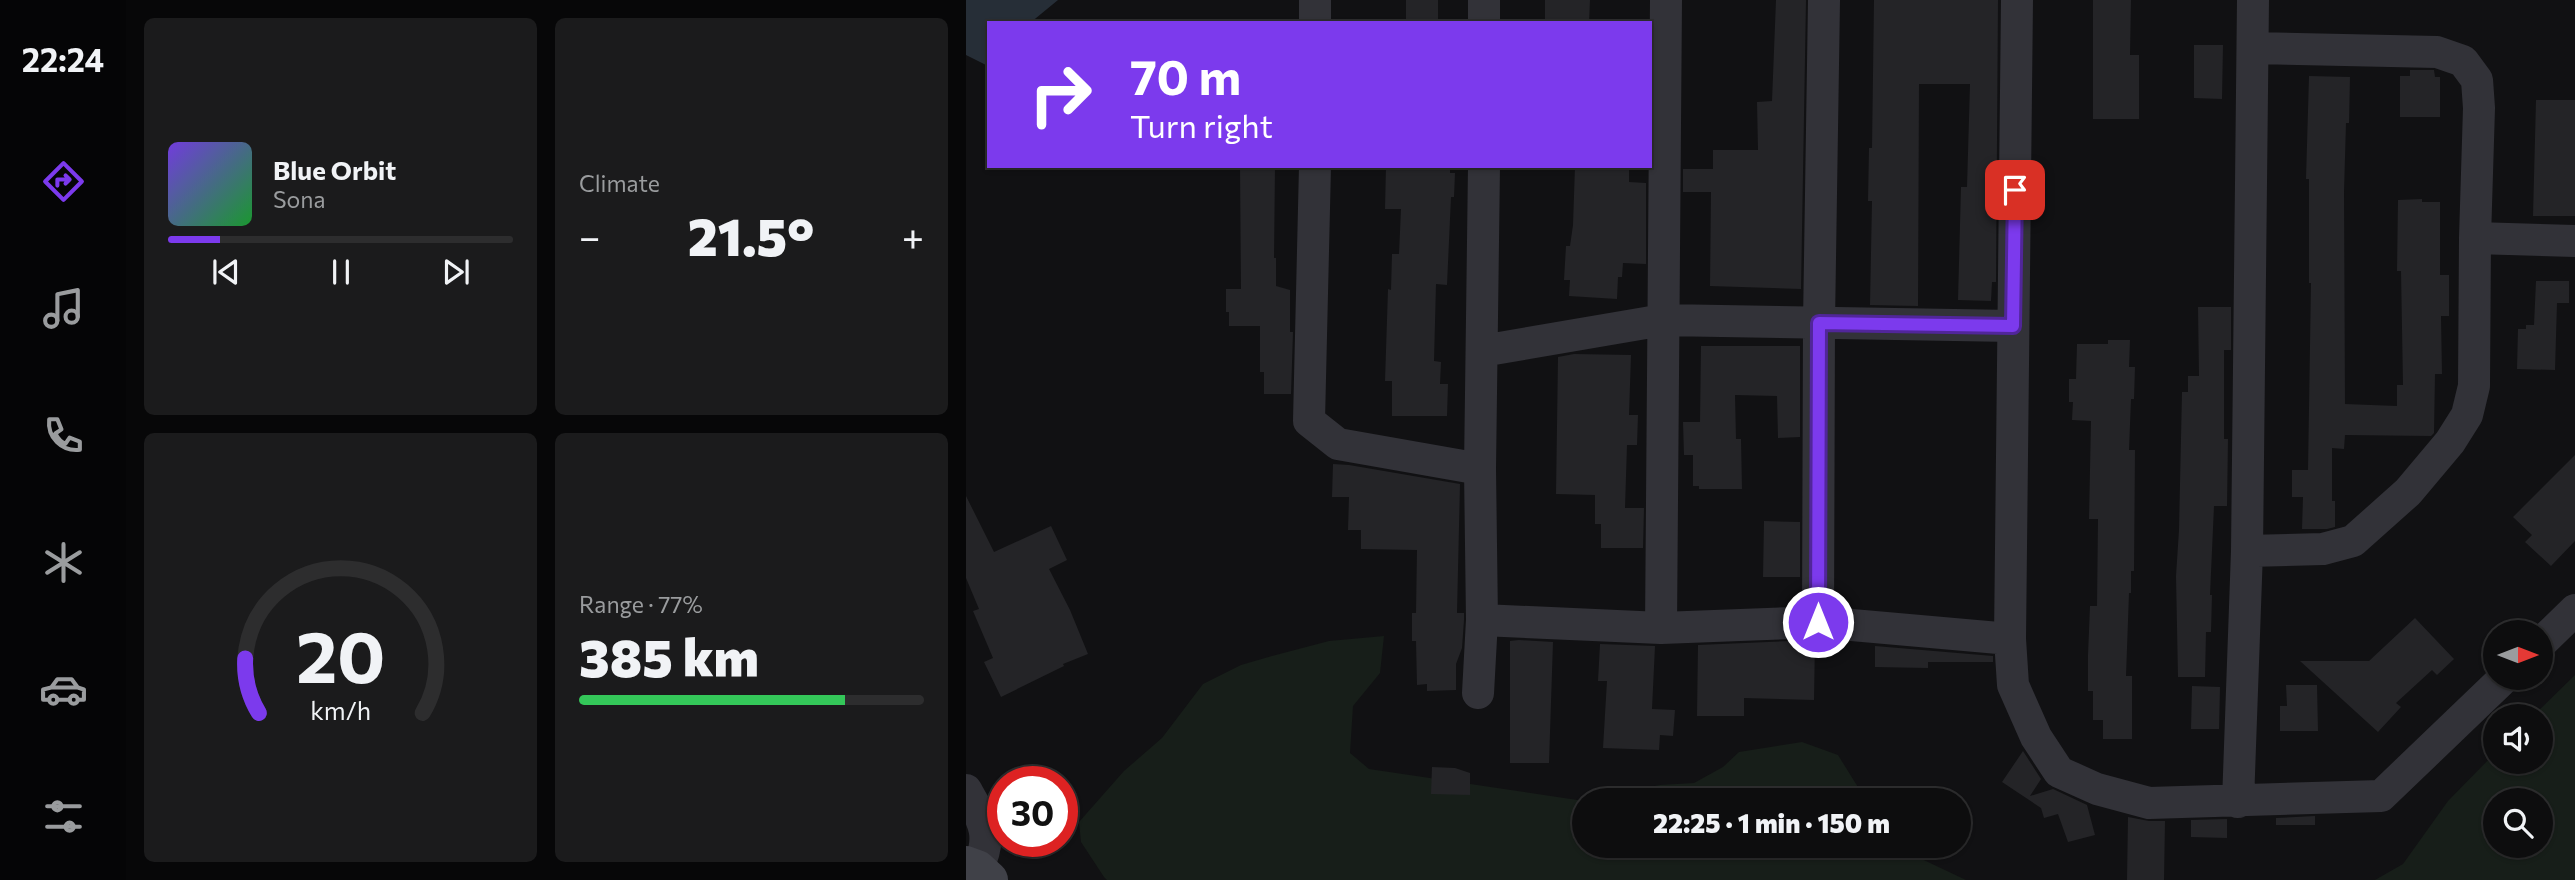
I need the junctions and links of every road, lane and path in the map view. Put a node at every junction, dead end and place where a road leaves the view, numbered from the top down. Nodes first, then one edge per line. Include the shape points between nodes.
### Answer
1 (1315, 0) edge
2 (1484, 0) edge
3 (1666, 0) edge
4 (1824, 0) edge
5 (2017, 0) edge
6 (2253, 0) edge
7 (1315, 21) edge
8 (1484, 21) edge
9 (2253, 48) junction
10 (1315, 168) edge
11 (1484, 168) edge
12 (2475, 238) junction
13 (2575, 241) edge
14 (1663, 320) junction
15 (1819, 323) junction
16 (2013, 326) junction
17 (1482, 351) junction
18 (1480, 469) junction
19 (2247, 551) junction
20 (2575, 610) edge
21 (1482, 620) junction
22 (1818, 622) junction
23 (1661, 628) junction
24 (2553, 631) edge
25 (2010, 639) junction
26 (2491, 690) edge
27 (1478, 693) dead end
28 (966, 790) edge
29 (2238, 802) junction
30 (977, 871) edge

1 - 7 street
2 - 8 street
3 - 14 street
4 - 15 street
5 - 16 street
6 - 9 street
9 - 12 street via 2437,52 2463,61 2477,80 2479,108
9 - 19 street
10 - 18 street via 1309,421 1338,444
11 - 17 street
12 - 13 street
12 - 19 street via 2474,386 2467,415 2450,442 2408,492 2353,541 2323,550
14 - 15 street
14 - 17 street
14 - 23 street
15 - 16 street
15 - 22 street
16 - 25 street
17 - 18 street
18 - 21 street
19 - 29 street
20 - 24 street
21 - 23 street
21 - 27 street
22 - 23 street
22 - 25 street
25 - 29 street via 2013,685 2036,737 2059,772 2097,789 2149,803
26 - 29 street via 2381,796
28 - 30 street via 985,824 986,851

